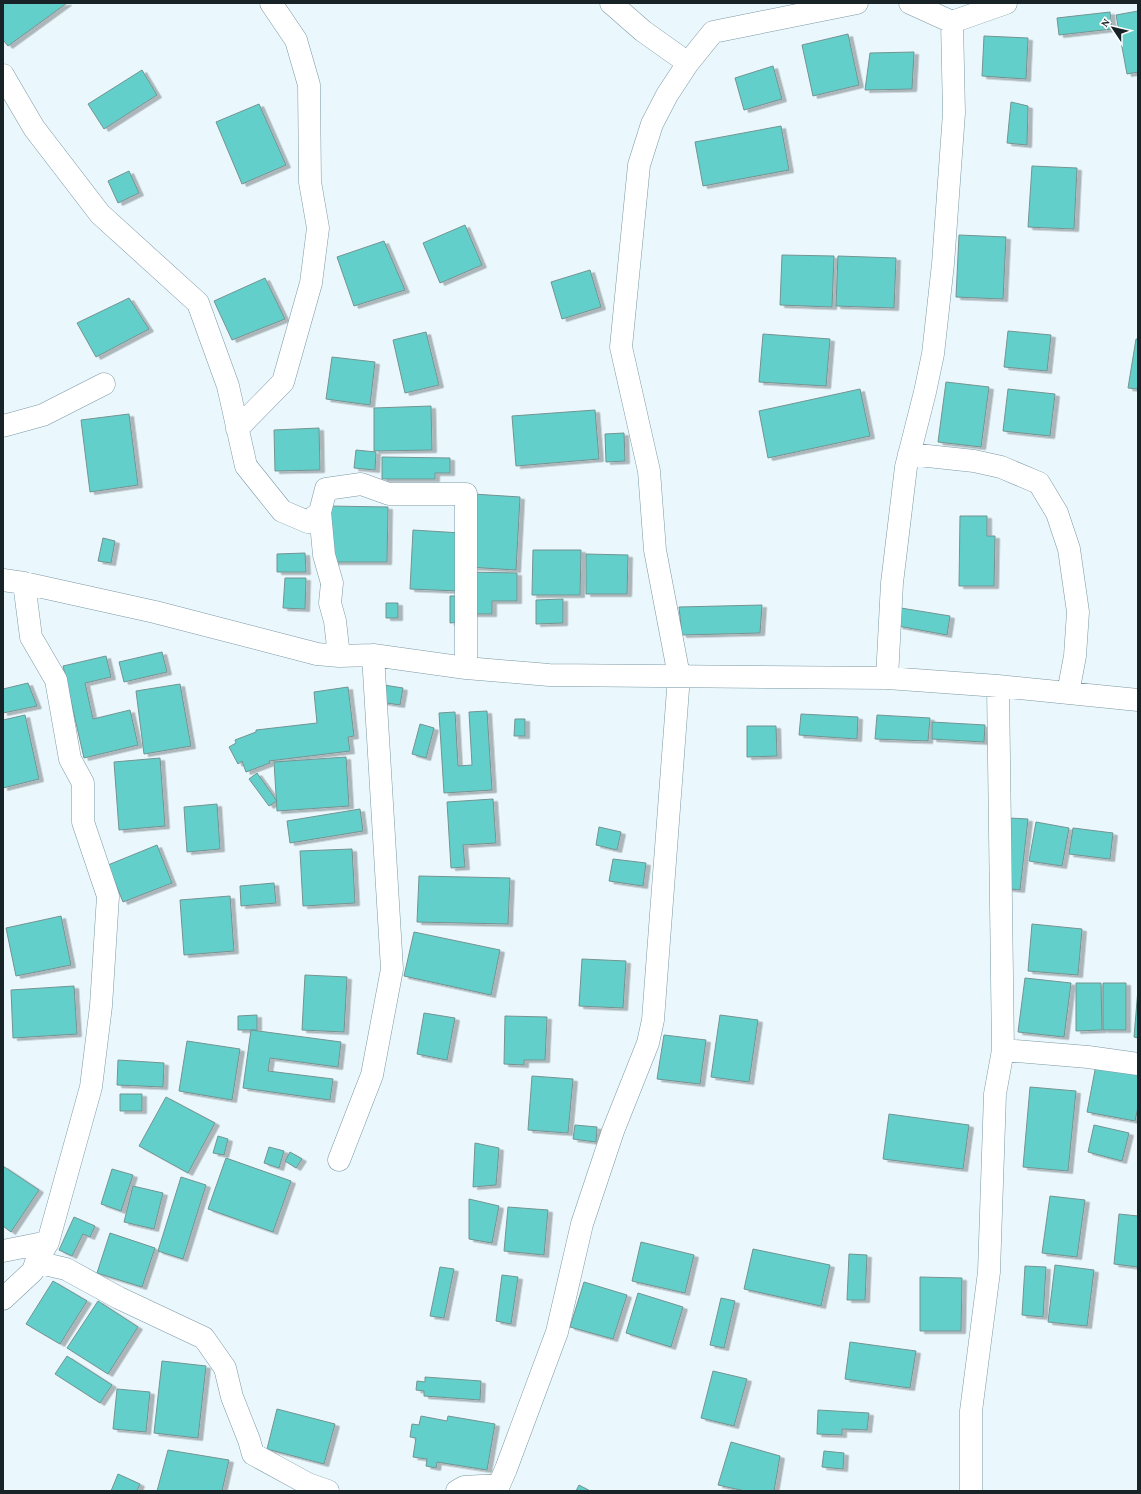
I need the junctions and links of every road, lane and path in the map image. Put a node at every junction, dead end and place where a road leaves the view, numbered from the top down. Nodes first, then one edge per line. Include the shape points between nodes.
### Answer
1 (271, 3) edge
2 (611, 3) edge
3 (857, 3) edge
4 (910, 3) edge
5 (1006, 3) edge
6 (952, 22) junction
7 (688, 63) junction
8 (3, 75) edge
9 (104, 384) dead end
10 (3, 426) edge
11 (237, 429) junction
12 (909, 454) junction
13 (320, 512) junction
14 (3, 580) edge
15 (24, 583) junction
16 (373, 655) junction
17 (339, 656) junction
18 (466, 668) junction
19 (679, 676) junction
20 (887, 678) junction
21 (998, 686) junction
22 (1068, 693) junction
23 (1138, 700) edge
24 (1003, 1050) junction
25 (1138, 1064) edge
26 (339, 1160) dead end
27 (48, 1242) junction
28 (3, 1251) edge
29 (36, 1262) junction
30 (3, 1298) edge
31 (497, 1488) edge
32 (328, 1491) edge
33 (457, 1491) edge
34 (971, 1491) edge

1 - 11 street via 296,40 309,85 310,182 318,228 311,283 282,382
2 - 7 street via 643,31
3 - 7 street via 713,32
4 - 6 street
5 - 6 street
6 - 12 street via 954,113 943,264 933,354
7 - 19 street via 652,124 639,165 621,347 649,471 655,550
8 - 11 street via 34,128 100,214 198,303 228,386
9 - 10 street via 44,415
11 - 13 street via 246,466 282,511 308,522
12 - 20 street via 892,583
12 - 22 street via 974,461 1001,467 1039,483 1057,513 1070,549 1078,612 1075,656
13 - 17 street via 324,555 332,583 330,603
13 - 18 street via 326,489 361,484 389,494 466,494
14 - 15 street
15 - 17 street via 155,612 317,654
15 - 27 street via 31,637 56,680 70,759 83,783 83,822 108,896 101,1006 91,1087
16 - 17 street
16 - 18 street
16 - 26 street via 392,969 372,1075
18 - 19 street via 549,675
19 - 20 street
19 - 31 street via 653,1020 648,1043 613,1131 582,1224 557,1332
20 - 21 street
21 - 22 street
21 - 24 street
22 - 23 street
24 - 25 street
24 - 34 street via 995,1094 989,1272 971,1411
27 - 28 street
27 - 29 street
29 - 30 street via 33,1271
29 - 32 street via 66,1269 119,1298 204,1338 225,1368 232,1396 253,1454 308,1484
31 - 33 street via 464,1487

